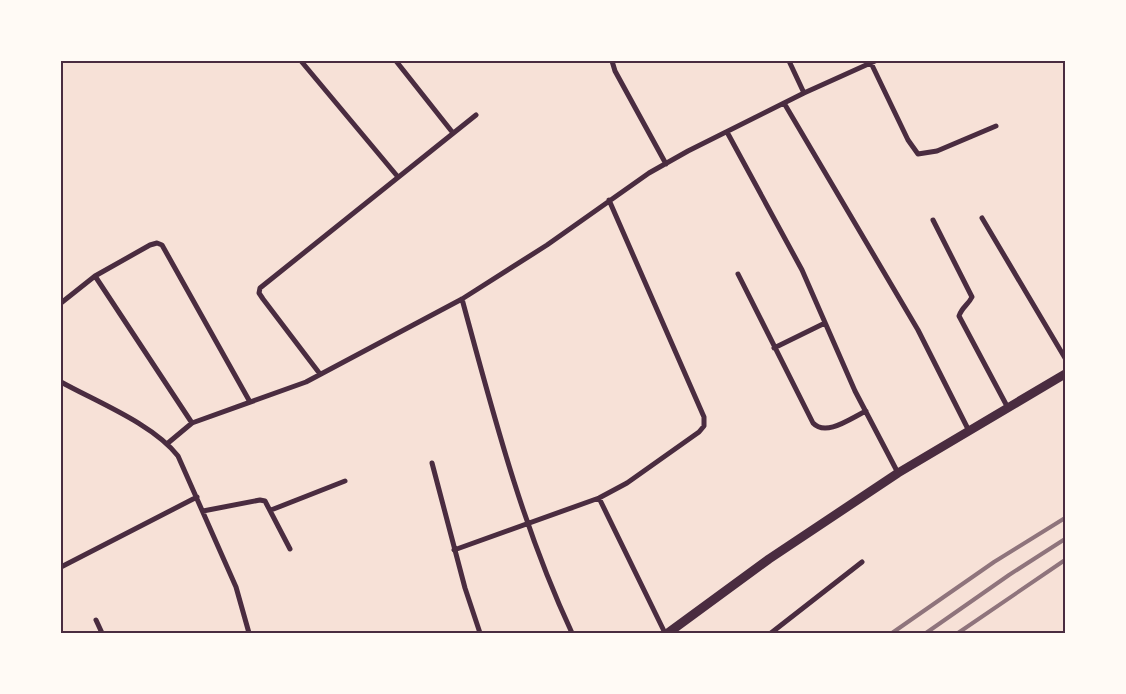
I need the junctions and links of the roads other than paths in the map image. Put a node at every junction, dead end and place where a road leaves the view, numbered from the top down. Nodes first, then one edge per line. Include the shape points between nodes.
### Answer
1 (301, 61) edge
2 (396, 61) edge
3 (612, 61) edge
4 (789, 61) edge
5 (873, 62) edge
6 (804, 93) junction
7 (784, 103) junction
8 (476, 115) dead end
9 (996, 126) dead end
10 (727, 132) junction
11 (454, 133) junction
12 (666, 164) junction
13 (398, 177) junction
14 (609, 200) junction
15 (982, 218) dead end
16 (933, 220) dead end
17 (738, 274) dead end
18 (95, 276) junction
19 (462, 299) junction
20 (61, 303) edge
21 (825, 323) junction
22 (774, 348) junction
23 (1065, 358) edge
24 (320, 374) junction
25 (1065, 374) edge
26 (61, 382) edge
27 (250, 402) junction
28 (1008, 408) junction
29 (866, 411) junction
30 (192, 423) junction
31 (969, 431) junction
32 (168, 443) junction
33 (432, 463) dead end
34 (898, 473) junction
35 (345, 481) dead end
36 (197, 497) junction
37 (599, 498) junction
38 (270, 510) junction
39 (203, 511) junction
40 (527, 523) junction
41 (290, 549) dead end
42 (454, 550) junction
43 (862, 562) dead end
44 (61, 566) edge
45 (96, 620) dead end
46 (102, 633) edge
47 (249, 633) edge
48 (480, 633) edge
49 (572, 633) edge
50 (667, 633) edge
51 (771, 633) edge

1 - 13 street
2 - 11 street
3 - 12 street
4 - 6 street
5 - 6 street
5 - 9 street via 908,140 918,154 936,151
6 - 7 street
7 - 10 street
7 - 31 street via 918,330
8 - 11 street
10 - 12 street
10 - 21 street via 802,270
11 - 13 street
12 - 14 street
13 - 24 street via 260,288 262,299
14 - 19 street via 547,245
14 - 37 street via 704,417 704,426 628,483
15 - 23 street
16 - 28 street via 972,297 959,316
17 - 22 street
18 - 20 street
18 - 27 street via 150,245 162,245
18 - 30 street
19 - 24 street
19 - 40 street via 510,474
21 - 22 street
21 - 29 street
22 - 29 street via 817,428 825,430
24 - 27 street
25 - 28 street
26 - 32 street
27 - 30 street
28 - 31 street
29 - 34 street
30 - 32 street
31 - 34 street
32 - 36 street via 178,456
33 - 42 street
34 - 50 street via 769,559
35 - 38 street
36 - 39 street
36 - 44 street
37 - 40 street
37 - 50 street
38 - 39 street via 265,501 260,500
38 - 41 street
39 - 47 street via 236,587
40 - 42 street
40 - 49 street
42 - 48 street
43 - 51 street
45 - 46 street

